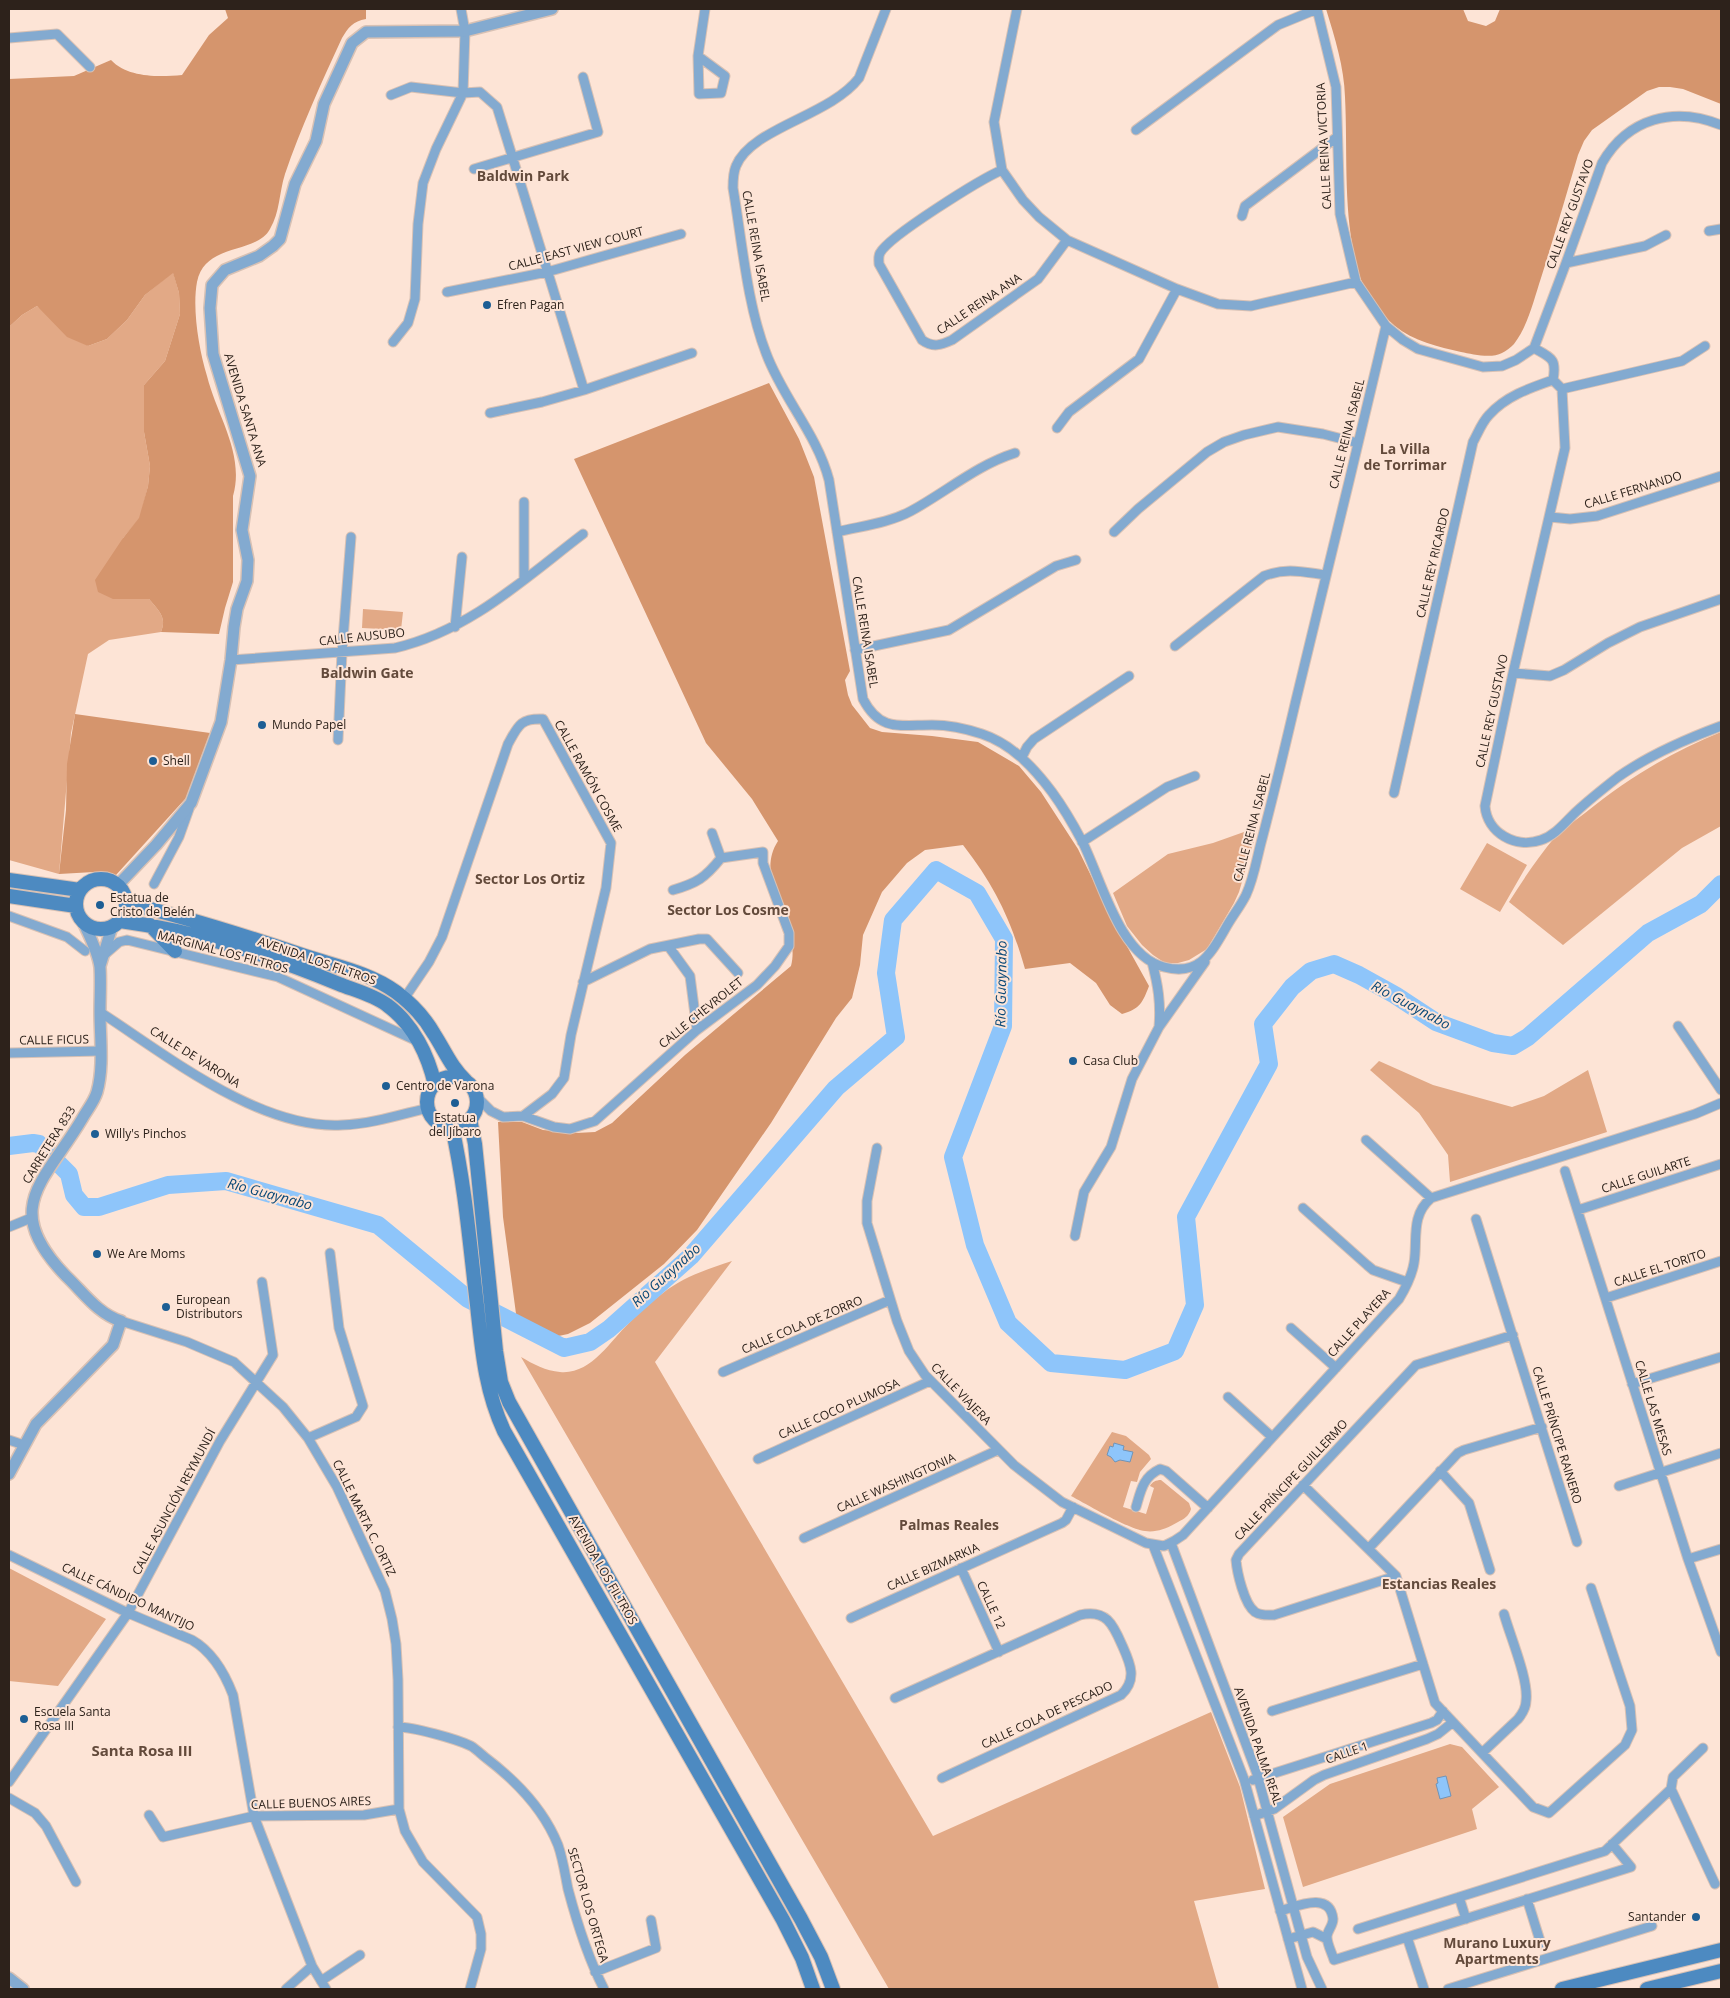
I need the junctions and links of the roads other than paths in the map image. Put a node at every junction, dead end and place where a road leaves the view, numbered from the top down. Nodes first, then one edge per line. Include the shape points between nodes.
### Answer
1 (461, 9) edge
2 (552, 9) edge
3 (705, 9) edge
4 (886, 9) edge
5 (1017, 9) edge
6 (1317, 9) edge
7 (466, 31) junction
8 (9, 38) edge
9 (698, 56) junction
10 (90, 67) dead end
11 (582, 78) dead end
12 (463, 93) junction
13 (391, 95) dead end
14 (1721, 125) edge
15 (1136, 130) dead end
16 (1337, 137) junction
17 (514, 158) junction
18 (474, 169) dead end
19 (1002, 170) junction
20 (1242, 216) dead end
21 (1721, 229) edge
22 (1709, 230) dead end
23 (681, 234) dead end
24 (1666, 235) dead end
25 (1067, 240) junction
26 (1566, 263) junction
27 (547, 272) junction
28 (1356, 282) junction
29 (1177, 289) junction
30 (448, 292) dead end
31 (1386, 326) junction
32 (393, 342) dead end
33 (1705, 346) dead end
34 (1534, 348) junction
35 (692, 353) dead end
36 (1553, 380) junction
37 (1562, 389) junction
38 (584, 390) junction
39 (490, 413) dead end
40 (1057, 428) dead end
41 (1358, 443) junction
42 (1015, 453) dead end
43 (1721, 476) edge
44 (524, 502) dead end
45 (1550, 517) junction
46 (837, 532) junction
47 (1114, 532) dead end
48 (583, 534) dead end
49 (351, 537) dead end
50 (462, 556) dead end
51 (1076, 560) dead end
52 (1326, 575) junction
53 (524, 579) junction
54 (1721, 599) edge
55 (455, 627) junction
56 (1175, 646) dead end
57 (855, 650) junction
58 (342, 652) junction
59 (231, 660) junction
60 (1513, 673) junction
61 (1129, 676) dead end
62 (1721, 726) edge
63 (338, 740) dead end
64 (1022, 757) junction
65 (1195, 776) dead end
66 (1394, 793) dead end
67 (191, 803) junction
68 (712, 833) dead end
69 (1082, 842) junction
70 (721, 858) junction
71 (9, 880) edge
72 (154, 884) dead end
73 (118, 885) junction
74 (80, 890) junction
75 (673, 890) dead end
76 (9, 896) edge
77 (126, 903) junction
78 (76, 906) junction
79 (9, 916) edge
80 (84, 924) junction
81 (116, 924) junction
82 (150, 925) junction
83 (669, 946) junction
84 (85, 951) dead end
85 (175, 951) junction
86 (1208, 957) junction
87 (102, 960) junction
88 (1152, 962) junction
89 (738, 973) dead end
90 (583, 982) junction
91 (404, 999) junction
92 (100, 1012) junction
93 (1678, 1026) dead end
94 (1159, 1027) junction
95 (697, 1030) junction
96 (418, 1042) junction
97 (101, 1051) junction
98 (9, 1053) edge
99 (466, 1082) junction
100 (435, 1085) junction
101 (1721, 1090) edge
102 (476, 1097) junction
103 (1721, 1103) edge
104 (428, 1108) junction
105 (523, 1116) junction
106 (470, 1119) junction
107 (452, 1127) junction
108 (1366, 1140) dead end
109 (876, 1148) dead end
110 (1721, 1164) edge
111 (1565, 1171) dead end
112 (1431, 1198) junction
113 (1304, 1208) dead end
114 (1578, 1210) junction
115 (31, 1218) junction
116 (1476, 1219) dead end
117 (9, 1227) edge
118 (1075, 1236) dead end
119 (330, 1253) dead end
120 (1721, 1261) edge
121 (262, 1282) dead end
122 (1407, 1282) junction
123 (1606, 1298) junction
124 (890, 1300) junction
125 (121, 1321) junction
126 (1291, 1328) dead end
127 (1513, 1335) junction
128 (1721, 1357) edge
129 (1336, 1368) junction
130 (723, 1372) dead end
131 (930, 1381) junction
132 (256, 1383) junction
133 (1632, 1384) junction
134 (1228, 1397) dead end
135 (1542, 1427) junction
136 (1272, 1437) junction
137 (308, 1438) junction
138 (9, 1440) edge
139 (24, 1445) junction
140 (998, 1450) junction
141 (1721, 1453) edge
142 (758, 1459) dead end
143 (1440, 1472) junction
144 (1660, 1473) junction
145 (9, 1474) edge
146 (1303, 1485) junction
147 (1619, 1486) dead end
148 (1073, 1507) junction
149 (1136, 1507) dead end
150 (1208, 1508) junction
151 (804, 1538) dead end
152 (1577, 1542) dead end
153 (1171, 1543) junction
154 (1153, 1545) junction
155 (1369, 1548) junction
156 (1721, 1549) edge
157 (9, 1555) edge
158 (1688, 1559) junction
159 (960, 1568) junction
160 (1490, 1570) dead end
161 (1396, 1576) junction
162 (1591, 1588) dead end
163 (128, 1613) junction
164 (1504, 1614) dead end
165 (851, 1618) dead end
166 (1720, 1648) edge
167 (999, 1652) junction
168 (1424, 1664) junction
169 (896, 1698) dead end
170 (1443, 1710) junction
171 (1272, 1711) dead end
172 (1453, 1722) junction
173 (398, 1727) junction
174 (1703, 1748) dead end
175 (1482, 1753) junction
176 (942, 1778) dead end
177 (1258, 1778) junction
178 (9, 1782) edge
179 (1245, 1783) junction
180 (1672, 1789) junction
181 (9, 1798) edge
182 (399, 1808) junction
183 (1268, 1812) junction
184 (148, 1815) dead end
185 (254, 1816) junction
186 (1254, 1816) junction
187 (1612, 1844) junction
188 (76, 1882) dead end
189 (1715, 1884) dead end
190 (1459, 1897) junction
191 (1527, 1900) junction
192 (1293, 1908) junction
193 (1280, 1911) junction
194 (1466, 1918) junction
195 (651, 1920) dead end
196 (1652, 1926) dead end
197 (1358, 1929) dead end
198 (1301, 1935) junction
199 (1407, 1937) junction
200 (1288, 1939) junction
201 (1327, 1939) junction
202 (1541, 1944) dead end
203 (1721, 1950) edge
204 (360, 1955) dead end
205 (312, 1966) junction
206 (1721, 1971) edge
207 (595, 1972) junction
208 (9, 1978) edge
209 (323, 1985) edge
210 (23, 1989) edge
211 (286, 1989) edge
212 (470, 1989) edge
213 (604, 1989) edge
214 (813, 1989) edge
215 (832, 1989) edge
216 (1302, 1989) edge
217 (1322, 1989) edge
218 (1424, 1989) edge
219 (1448, 1989) edge
220 (1562, 1989) edge
221 (1647, 1989) edge

1 - 7 street
2 - 7 street, AVENIDA SANTA ANA
3 - 9 street
4 - 46 street, CALLE REINA ISABEL via 851,88 824,108 749,147 736,165 733,177 752,303 765,353 826,467
5 - 19 street via 994,122
6 - 15 street via 1278,25
6 - 16 street, CALLE REINA VICTORIA via 1336,87
7 - 12 street
7 - 59 street, AVENIDA SANTA ANA via 366,32 352,43 324,104 316,141 295,184 280,239 259,256 225,270 212,286 213,354 250,476 242,530 248,560 247,581 237,609
8 - 10 street via 57,34
9 - 9 street via 725,76 721,92 699,94
11 - 17 street via 598,132
12 - 13 street via 411,87
12 - 17 street via 480,92 497,107
12 - 32 street via 423,183 416,248 415,299 408,323
14 - 26 street, CALLE REY GUSTAVO via 1693,117 1656,119 1616,142 1602,163
16 - 20 street via 1245,206
16 - 28 street, CALLE REINA VICTORIA via 1340,214
17 - 18 street
17 - 27 street
19 - 25 street via 1023,200
19 - 25 street, CALLE REINA ANA via 961,193 891,241 880,253 879,264 922,340 935,346 952,340 1038,279
21 - 22 street
23 - 27 street, CALLE EAST VIEW COURT
24 - 26 street via 1645,246
25 - 29 street
26 - 34 street, CALLE REY GUSTAVO
27 - 30 street, CALLE EAST VIEW COURT
27 - 38 street
28 - 29 street via 1252,306 1218,304
28 - 31 street
29 - 40 street via 1139,359 1068,412
31 - 34 street via 1418,349 1483,367 1502,366
31 - 41 street, CALLE REINA ISABEL
33 - 37 street via 1682,361
34 - 36 street via 1556,367
35 - 38 street
36 - 37 street
36 - 66 street, CALLE REY RICARDO via 1523,390 1504,402 1488,415 1473,442
37 - 45 street, CALLE REY GUSTAVO via 1565,448
38 - 39 street
41 - 47 street via 1278,427 1230,440 1207,452
41 - 52 street, CALLE REINA ISABEL
42 - 46 street via 995,459 910,512
43 - 45 street, CALLE FERNANDO via 1597,516
44 - 53 street
45 - 60 street, CALLE REY GUSTAVO
46 - 57 street, CALLE REINA ISABEL
48 - 53 street, CALLE AUSUBO
49 - 58 street
50 - 55 street
51 - 57 street via 1056,566 949,630
52 - 56 street via 1278,570 1264,576
52 - 86 street, CALLE REINA ISABEL via 1247,893
53 - 55 street, CALLE AUSUBO via 488,608
54 - 60 street via 1640,627 1550,676
55 - 58 street, CALLE AUSUBO via 402,647
57 - 64 street, CALLE REINA ISABEL via 864,699 872,714 884,723 935,725 980,733
58 - 59 street, CALLE AUSUBO
58 - 63 street
59 - 67 street, AVENIDA SANTA ANA via 221,722
60 - 62 street, CALLE REY GUSTAVO via 1485,806 1485,815 1491,825 1510,840 1542,840 1640,763 1695,735
61 - 64 street via 1034,739
64 - 69 street, CALLE REINA ISABEL via 1053,794
65 - 69 street via 1167,787
67 - 72 street via 179,837
67 - 73 street, AVENIDA SANTA ANA
68 - 70 street
69 - 88 street, CALLE REINA ISABEL via 1129,942
70 - 75 street via 705,877
70 - 95 street, CALLE CHEVROLET via 763,852 763,863 789,933 789,946 757,984
71 - 74 main road
73 - 74 main road via 99,879
73 - 77 main road
74 - 78 main road
76 - 78 main road
77 - 81 main road via 125,912
77 - 91 main road, AVENIDA LOS FILTROS via 350,970 379,982
78 - 80 main road
79 - 84 street via 67,937
80 - 81 main road via 103,930
80 - 87 street, CARRETERA 833
81 - 82 main road, AVENIDA LOS FILTROS
81 - 87 street, CARRETERA 833
82 - 85 main road
82 - 96 main road, AVENIDA LOS FILTROS via 191,933 277,960 370,997 387,1005
83 - 89 street via 707,939
83 - 90 street via 650,950
83 - 95 street via 690,976
85 - 87 street, MARGINAL LOS FILTROS via 127,940 119,942
85 - 96 street, MARGINAL LOS FILTROS via 278,977
86 - 88 street, CALLE REINA ISABEL via 1194,966 1180,969
86 - 94 street
87 - 92 street, CARRETERA 833
88 - 94 street via 1161,1005
90 - 91 street, CALLE RAMÓN COSME via 606,888 611,844 543,719 531,719 519,726 508,744 442,937
90 - 105 street, CALLE RAMÓN COSME via 564,1078 552,1094
91 - 99 main road, AVENIDA LOS FILTROS via 425,1020 455,1071
92 - 97 street, CARRETERA 833
92 - 104 street, CALLE DE VARONA via 212,1084 259,1108 298,1121 341,1125 380,1120
93 - 101 street
94 - 118 street via 1132,1079 1111,1146 1084,1192
95 - 105 street, CALLE CHEVROLET via 595,1122 570,1129
96 - 100 main road, AVENIDA LOS FILTROS
97 - 98 street, CALLE FICUS
97 - 115 street, CARRETERA 833 via 93,1100 38,1185 30,1209
99 - 100 main road via 447,1078
99 - 102 main road
100 - 104 main road via 428,1098
102 - 105 street, CALLE CHEVROLET via 491,1111 503,1116
102 - 106 main road
103 - 112 street
104 - 107 main road via 438,1123
106 - 107 main road
106 - 215 main road, AVENIDA LOS FILTROS via 496,1352 501,1382 509,1402 801,1918 821,1957
107 - 214 main road, AVENIDA LOS FILTROS via 468,1225 486,1380 504,1431 782,1920 802,1958
108 - 112 street
109 - 124 street, CALLE VIAJERA via 866,1212 871,1240
110 - 114 street, CALLE GUILARTE
111 - 114 street, CALLE LAS MESAS
112 - 122 street, CALLE PLAYERA via 1417,1219 1414,1266
113 - 122 street via 1367,1265
114 - 123 street, CALLE LAS MESAS
115 - 117 street
115 - 125 street, CARRETERA 833 via 38,1241 54,1262 104,1314
116 - 127 street
119 - 137 street via 339,1328 363,1406 356,1417
120 - 123 street, CALLE EL TORITO
121 - 132 street, CALLE ASUNCIÓN REYMUNDÍ via 273,1354
122 - 129 street, CALLE PLAYERA via 1399,1299
123 - 133 street, CALLE LAS MESAS
124 - 130 street, CALLE COLA DE ZORRO
124 - 131 street, CALLE VIAJERA via 907,1346
125 - 132 street, CALLE MARTA C. ORTIZ via 187,1342 234,1362
125 - 139 street via 113,1345 44,1414
126 - 129 street
127 - 135 street, CALLE PRÍNCIPE RAINERO
127 - 146 street, CALLE PRÍNCIPE GUILLERMO via 1416,1365
128 - 133 street
129 - 136 street, CALLE PLAYERA
131 - 140 street, CALLE VIAJERA
131 - 142 street, CALLE COCO PLUMOSA
132 - 137 street, CALLE MARTA C. ORTIZ via 283,1407
132 - 163 street, CALLE ASUNCIÓN REYMUNDÍ via 220,1441
133 - 144 street, CALLE LAS MESAS
134 - 136 street
135 - 143 street via 1464,1450
135 - 152 street, CALLE PRÍNCIPE RAINERO
136 - 150 street, CALLE PLAYERA
137 - 173 street, CALLE MARTA C. ORTIZ via 337,1487 385,1590 396,1644
138 - 139 street
139 - 145 street
140 - 148 street, CALLE VIAJERA via 1036,1484
140 - 151 street, CALLE WASHINGTONIA
141 - 144 street
143 - 155 street
143 - 160 street via 1469,1504
144 - 147 street
144 - 158 street, CALLE LAS MESAS
146 - 155 street
146 - 161 street, CALLE PRÍNCIPE GUILLERMO via 1238,1554 1239,1576 1250,1607 1263,1616 1274,1615
148 - 154 street, CALLE VIAJERA
148 - 159 street, CALLE BIZMARKIA via 1062,1523
149 - 150 street via 1144,1480 1160,1469
150 - 153 street, CALLE PLAYERA
153 - 154 street
153 - 177 street, AVENIDA PALMA REAL
154 - 179 street, AVENIDA PALMA REAL
155 - 161 street
156 - 158 street
157 - 163 street, CALLE CÁNDIDO MANTIJO
158 - 166 street, CALLE LAS MESAS
159 - 165 street, CALLE BIZMARKIA
159 - 167 street, CALLE 12
161 - 168 street
162 - 175 street via 1630,1706 1632,1730 1625,1745 1549,1813 1532,1807
163 - 178 street, CALLE ASUNCIÓN REYMUNDÍ
163 - 185 street, CALLE CÁNDIDO MANTIJO via 201,1645 223,1672 233,1695
164 - 175 street via 1525,1683 1527,1701 1518,1719
167 - 169 street, CALLE COLA DE PESCADO
167 - 176 street, CALLE COLA DE PESCADO via 1080,1615 1092,1613 1104,1617 1114,1627 1131,1664 1131,1675 1128,1686 1115,1699
168 - 170 street via 1436,1703
168 - 171 street
170 - 172 street
170 - 177 street, CALLE 1 via 1431,1723
172 - 175 street
172 - 183 street, CALLE 1 via 1427,1739 1314,1780
173 - 182 street, CALLE MARTA C. ORTIZ
173 - 207 street, SECTOR LOS ORTEGA via 410,1727 471,1746 508,1775 527,1795 557,1843
174 - 180 street via 1673,1777
177 - 179 street, CALLE 1
177 - 183 street, AVENIDA PALMA REAL
179 - 186 street, AVENIDA PALMA REAL
180 - 187 street
180 - 189 street
181 - 188 street via 35,1813 46,1826
182 - 185 street, CALLE BUENOS AIRES via 364,1815
182 - 212 street, CALLE MARTA C. ORTIZ via 405,1831 423,1862 477,1917 481,1949
183 - 186 street, CALLE 1
183 - 192 street, AVENIDA PALMA REAL
184 - 185 street, CALLE BUENOS AIRES via 163,1837
185 - 205 street, CALLE CÁNDIDO MANTIJO
186 - 193 street, AVENIDA PALMA REAL
187 - 190 street via 1605,1851
187 - 191 street via 1632,1866
190 - 194 street
190 - 197 street
191 - 194 street
191 - 202 street
192 - 193 street
192 - 198 street, AVENIDA PALMA REAL
192 - 201 street via 1316,1902 1323,1904 1333,1920
193 - 200 street, AVENIDA PALMA REAL
194 - 199 street
195 - 207 street via 656,1948
196 - 219 street
198 - 200 street
198 - 201 street via 1313,1932
198 - 217 street, AVENIDA PALMA REAL
199 - 201 street via 1334,1960
199 - 218 street
200 - 216 street, AVENIDA PALMA REAL
203 - 220 main road
204 - 209 street
205 - 209 street, CALLE CÁNDIDO MANTIJO
205 - 211 street
206 - 221 main road
207 - 213 street, SECTOR LOS ORTEGA
208 - 210 street

